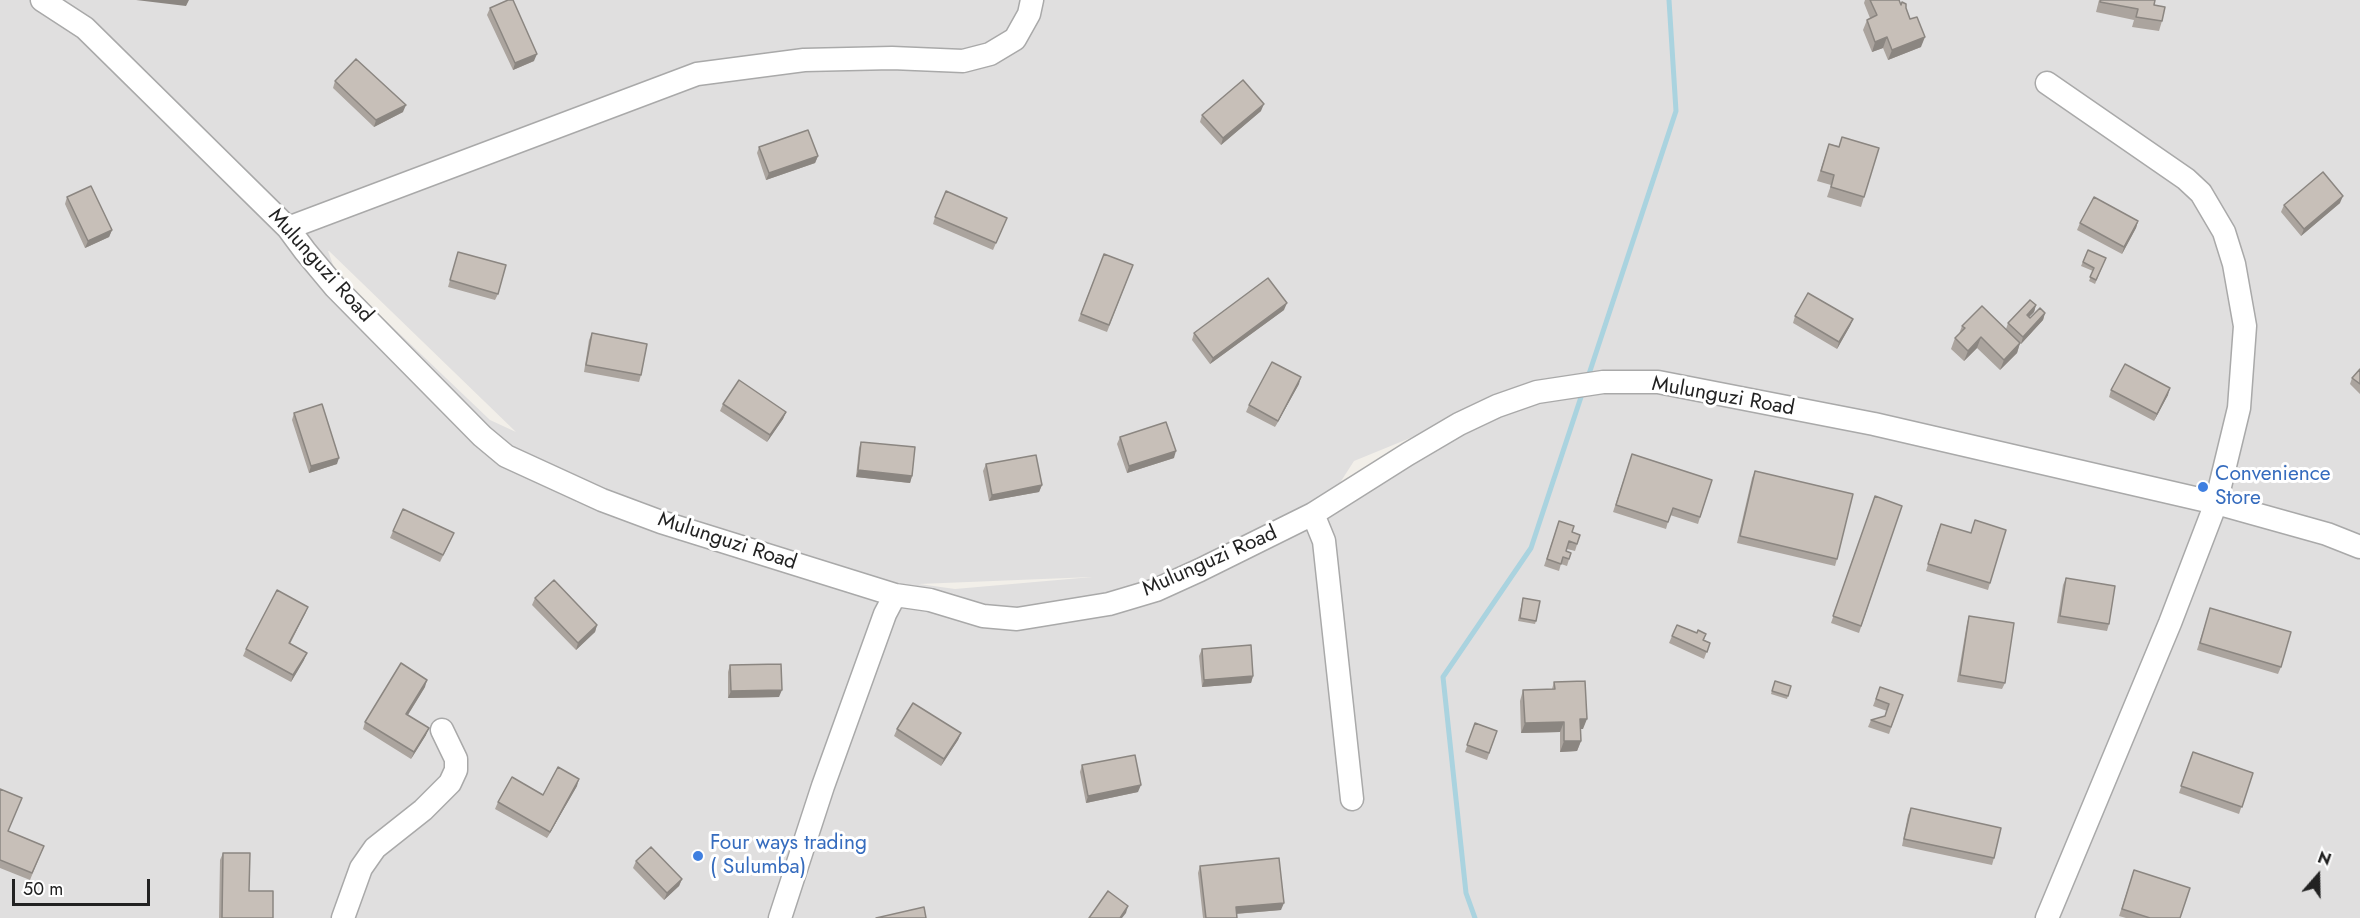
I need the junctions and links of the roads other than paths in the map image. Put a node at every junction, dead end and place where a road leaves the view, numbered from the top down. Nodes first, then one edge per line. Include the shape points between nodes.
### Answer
1 (42, 0) edge
2 (1032, 0) edge
3 (2048, 83) dead end
4 (288, 228) junction
5 (2216, 503) junction
6 (1313, 514) junction
7 (2360, 546) edge
8 (895, 595) junction
9 (442, 730) dead end
10 (1352, 799) dead end
11 (344, 918) edge
12 (780, 918) edge
13 (2047, 918) edge

1 - 4 street, Mulunguzi Road via 85,28
2 - 4 street via 1016,39 990,54 963,61 804,60 697,74
3 - 5 street via 2186,179 2201,193 2223,232 2234,264 2245,326 2239,408
4 - 8 street, Mulunguzi Road via 335,286 506,456 661,522
5 - 6 street, Mulunguzi Road via 1874,424 1658,382 1614,382 1537,392 1497,406 1459,424
5 - 7 street, Mulunguzi Road
5 - 13 street
6 - 8 street, Mulunguzi Road via 1165,586 1110,604 1017,619 982,616 930,600
6 - 10 street via 1324,541
8 - 12 street via 823,786
9 - 11 street via 456,759 450,783 375,848 361,867

